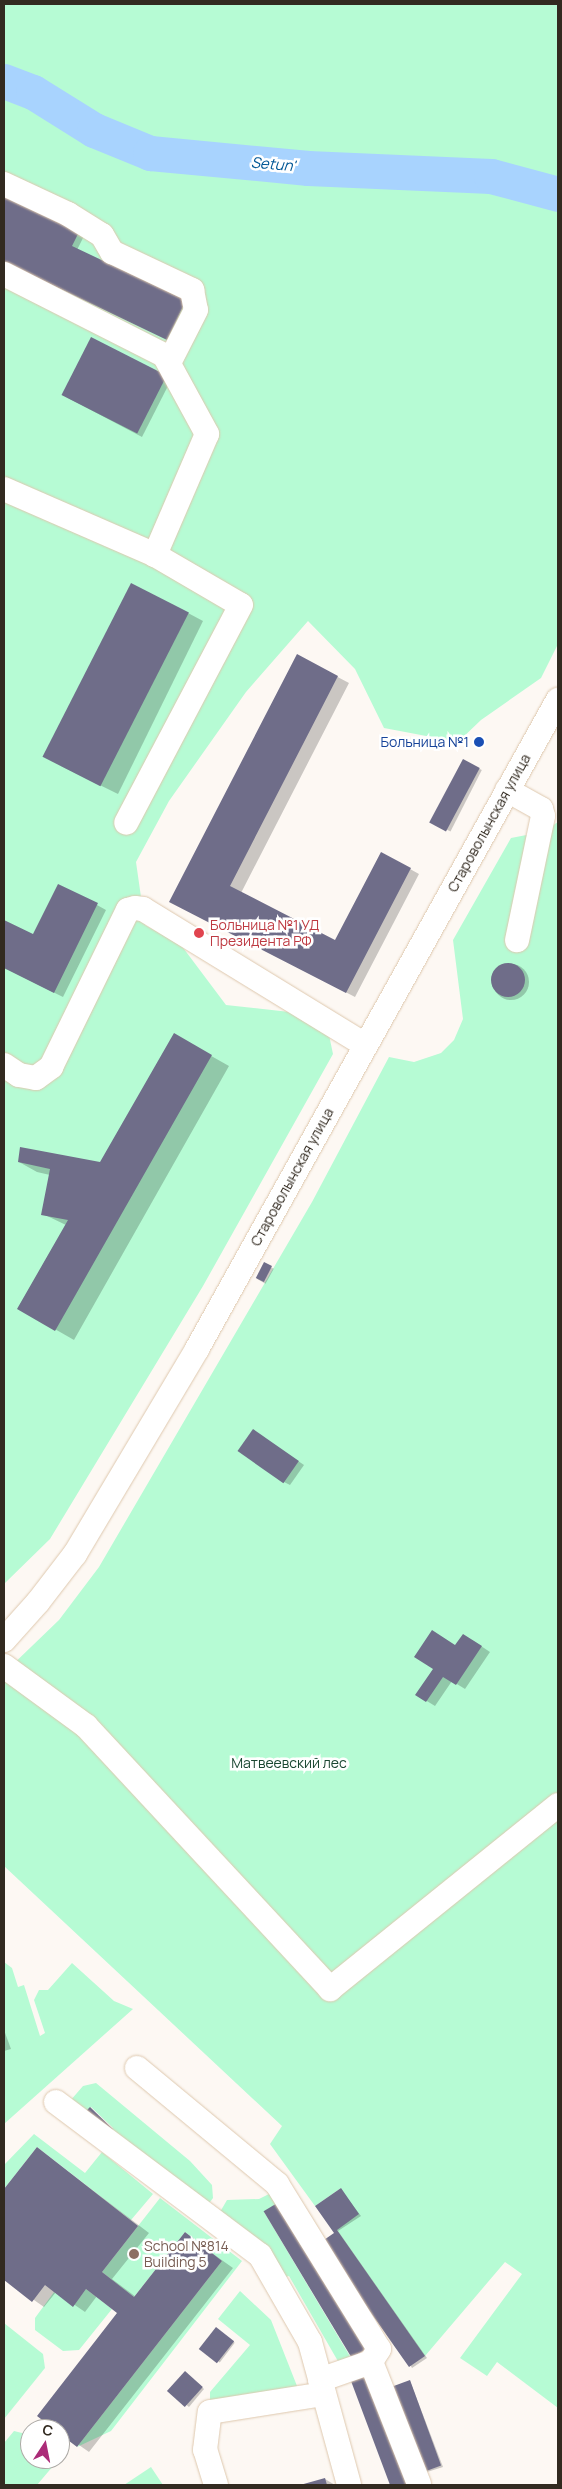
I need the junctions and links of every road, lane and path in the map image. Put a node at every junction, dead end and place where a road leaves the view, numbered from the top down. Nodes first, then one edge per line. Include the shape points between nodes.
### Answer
1 (4, 184) edge
2 (4, 274) edge
3 (169, 363) junction
4 (4, 489) edge
5 (155, 555) junction
6 (558, 700) edge
7 (507, 790) junction
8 (126, 823) dead end
9 (517, 940) dead end
10 (365, 1045) junction
11 (4, 1065) edge
12 (4, 1640) edge
13 (4, 1666) edge
14 (558, 1805) edge
15 (137, 2068) dead end
16 (56, 2102) dead end
17 (371, 2362) junction
18 (322, 2387) junction
19 (419, 2484) dead end
20 (216, 2485) edge
21 (349, 2485) edge

1 - 3 street via 68,214 102,235 112,252 192,290 196,310
2 - 3 street via 164,355
3 - 5 street via 207,434
4 - 5 street
5 - 8 street via 241,605
6 - 7 street, Староволынская улица
7 - 9 street via 541,809 543,816
7 - 10 street, Староволынская улица
10 - 11 street via 143,909 135,908 128,910 52,1068 36,1078 19,1075
10 - 12 street, Староволынская улица via 197,1349 76,1554
13 - 14 street via 86,1726 330,1989
15 - 17 street via 276,2184 379,2349
16 - 18 street via 260,2255 310,2342
17 - 18 street
17 - 19 street
18 - 20 street via 210,2412 205,2450
18 - 21 street

